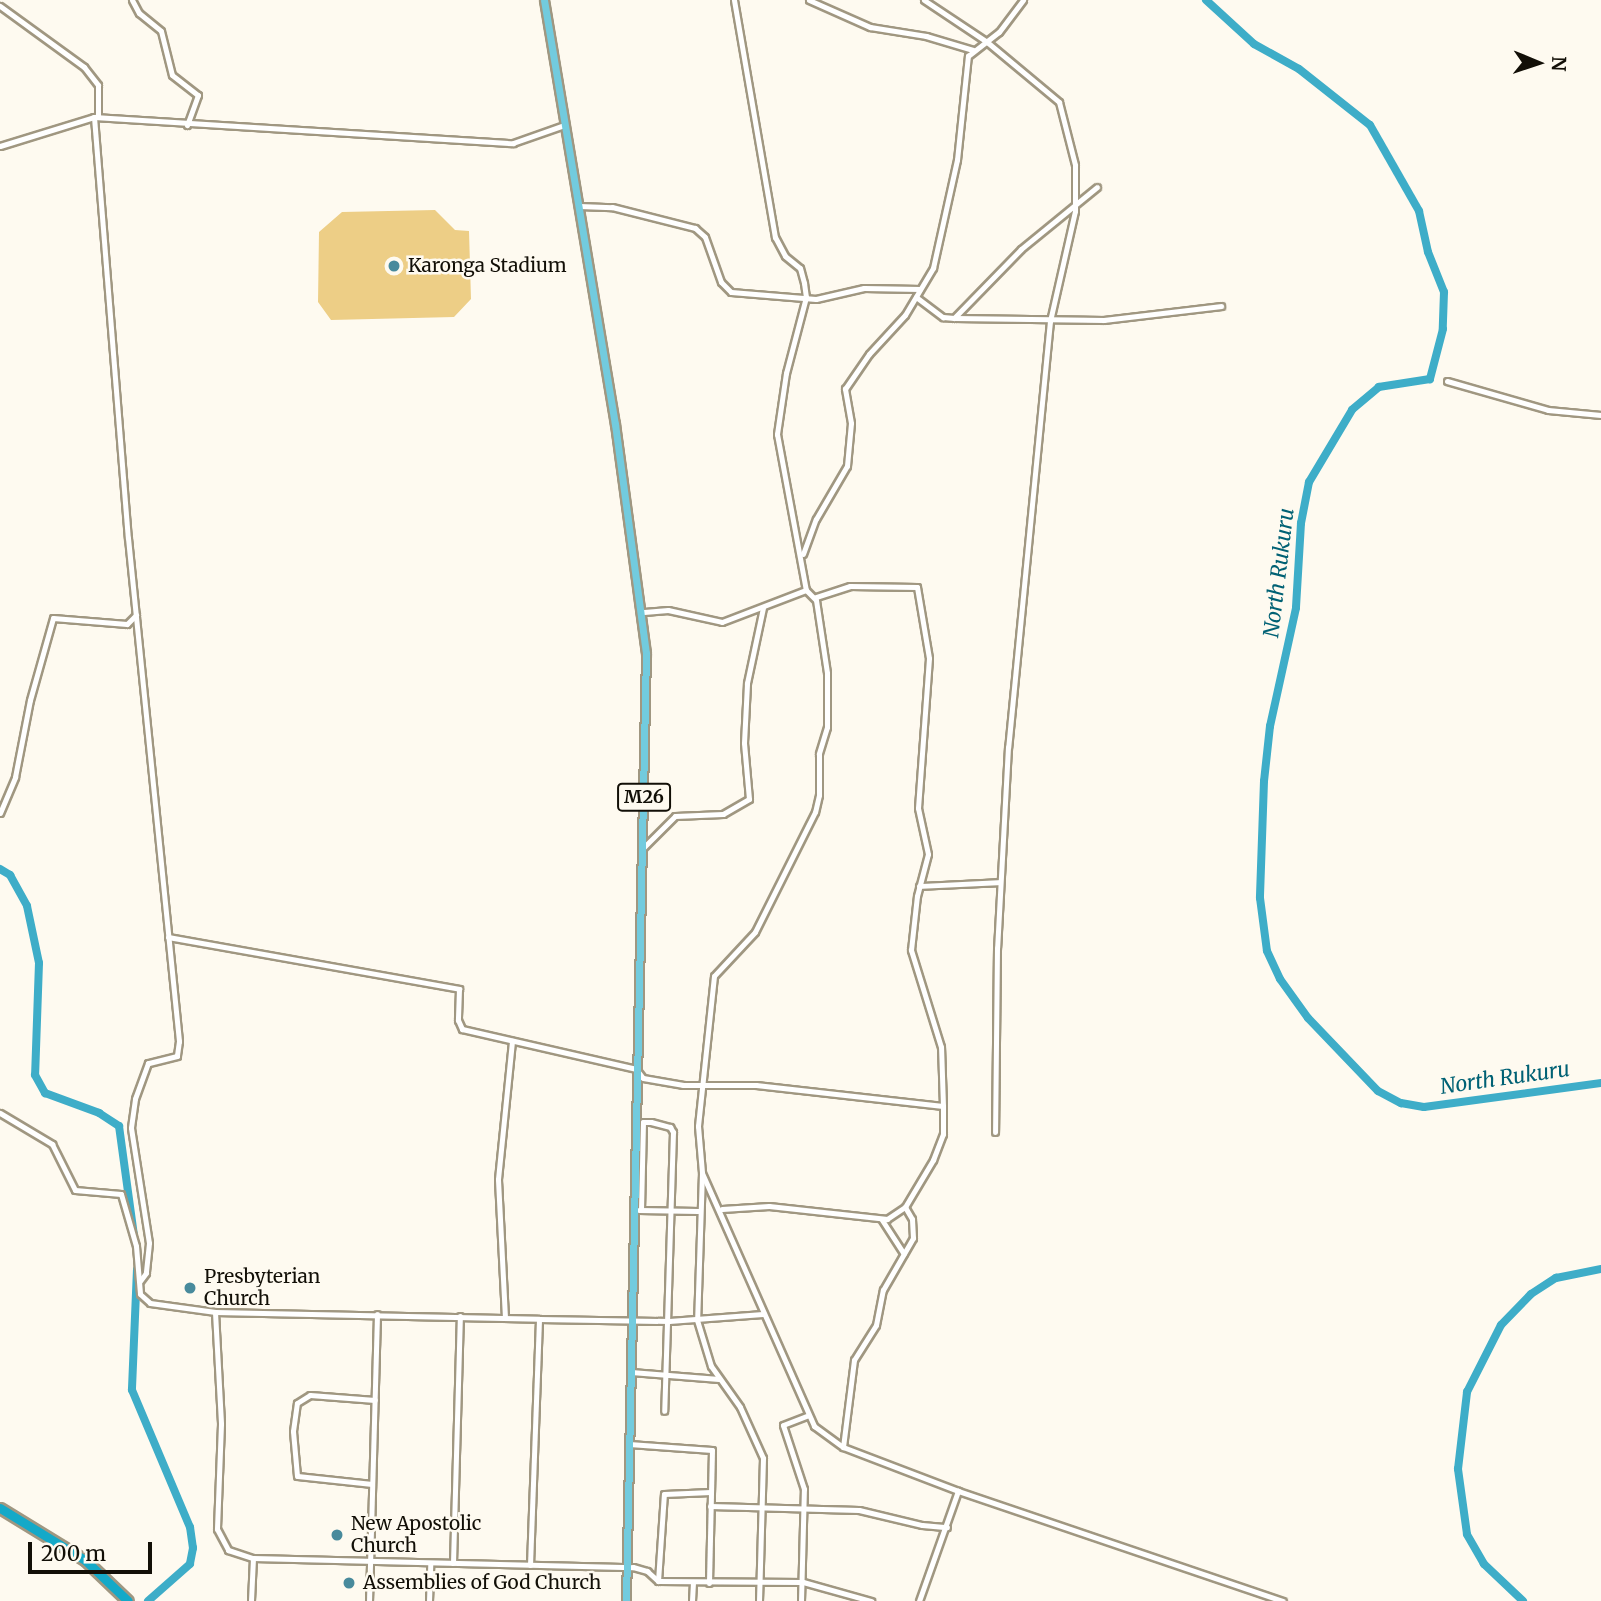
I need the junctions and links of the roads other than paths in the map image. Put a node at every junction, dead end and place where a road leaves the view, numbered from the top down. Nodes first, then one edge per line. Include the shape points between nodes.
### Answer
1 (132, 0) edge
2 (544, 0) edge
3 (734, 0) edge
4 (809, 0) edge
5 (924, 0) edge
6 (1023, 0) edge
7 (0, 6) edge
8 (987, 42) junction
9 (973, 50) junction
10 (96, 117) junction
11 (187, 125) junction
12 (564, 125) junction
13 (0, 146) edge
14 (1097, 187) dead end
15 (1074, 205) junction
16 (579, 206) junction
17 (920, 289) junction
18 (916, 297) junction
19 (806, 298) junction
20 (1221, 306) dead end
21 (954, 318) junction
22 (1051, 321) junction
23 (1447, 381) dead end
24 (1601, 415) edge
25 (803, 555) junction
26 (806, 590) junction
27 (816, 597) junction
28 (763, 608) junction
29 (644, 612) junction
30 (136, 615) junction
31 (0, 813) edge
32 (643, 848) junction
33 (1000, 882) junction
34 (919, 886) junction
35 (168, 937) junction
36 (512, 1041) junction
37 (636, 1069) junction
38 (702, 1086) junction
39 (943, 1106) junction
40 (0, 1113) edge
41 (995, 1132) dead end
42 (702, 1172) junction
43 (905, 1207) junction
44 (722, 1209) junction
45 (637, 1210) junction
46 (671, 1210) junction
47 (698, 1211) junction
48 (882, 1220) junction
49 (904, 1254) junction
50 (140, 1281) junction
51 (215, 1312) junction
52 (377, 1314) junction
53 (763, 1314) junction
54 (460, 1316) junction
55 (505, 1318) junction
56 (539, 1319) junction
57 (631, 1320) junction
58 (697, 1320) junction
59 (669, 1321) junction
60 (631, 1372) junction
61 (667, 1374) junction
62 (719, 1379) junction
63 (375, 1400) junction
64 (664, 1412) dead end
65 (806, 1416) junction
66 (629, 1444) junction
67 (843, 1447) junction
68 (372, 1484) junction
69 (958, 1491) junction
70 (711, 1492) junction
71 (710, 1506) junction
72 (0, 1508) edge
73 (762, 1508) junction
74 (804, 1511) junction
75 (947, 1527) junction
76 (253, 1558) junction
77 (371, 1561) junction
78 (430, 1563) junction
79 (453, 1563) junction
80 (530, 1565) junction
81 (626, 1567) junction
82 (658, 1581) junction
83 (803, 1582) junction
84 (693, 1583) junction
85 (709, 1583) junction
86 (761, 1584) junction
87 (128, 1601) edge
88 (251, 1601) edge
89 (369, 1601) edge
90 (429, 1601) edge
91 (626, 1601) edge
92 (692, 1601) edge
93 (759, 1601) edge
94 (801, 1601) edge
95 (871, 1601) edge
96 (919, 1601) edge
97 (1283, 1601) edge

1 - 11 street via 160,32 172,75 198,95
2 - 12 main road, M26
3 - 19 street via 775,237 785,256 800,268
4 - 9 street via 870,27
5 - 8 street
6 - 8 street
7 - 10 street via 84,67 98,85
8 - 9 street
8 - 15 street via 1059,102 1075,165
9 - 17 street via 967,60 957,160 942,240
10 - 11 street
10 - 13 street
10 - 30 street
11 - 12 street via 513,143
12 - 16 main road, M26
14 - 15 street
15 - 21 street via 1021,248
15 - 22 street
16 - 19 street via 612,207 687,224 705,237 727,290
16 - 29 main road, M26
17 - 18 street
17 - 19 street via 864,288
18 - 21 street via 943,317
18 - 25 street via 845,389 851,423 847,466 816,519
19 - 25 street via 786,373 777,434
20 - 22 street via 1152,317
21 - 22 street
22 - 33 street via 1007,747
23 - 24 street via 1548,410
25 - 26 street
26 - 27 street
26 - 28 street
27 - 34 street via 850,586 917,587 929,658 918,808 928,854
27 - 38 street via 828,679 818,804 755,932 714,976
28 - 29 street via 722,622 668,610
28 - 32 street via 748,671 744,743 748,801 716,816 675,816
29 - 32 main road, M26
30 - 31 street via 127,624 53,618 15,777
30 - 35 street
32 - 37 main road, M26
33 - 34 street
33 - 41 street
34 - 39 street via 912,963 941,1047
35 - 36 street via 459,989 459,1026
35 - 50 street via 178,1054 148,1063 136,1092 131,1123 148,1231 148,1268
36 - 37 street
36 - 55 street via 498,1179
37 - 38 street via 643,1078
37 - 45 main road, M26
38 - 39 street via 756,1085
38 - 42 street via 698,1126
39 - 43 street via 937,1151
40 - 50 street via 52,1144 75,1190 121,1195 132,1227
42 - 44 street
42 - 47 street
43 - 48 street
43 - 49 street via 914,1229
44 - 48 street via 769,1206
44 - 53 street
45 - 46 street
45 - 46 street via 643,1122 673,1129
45 - 57 main road, M26
46 - 47 street
46 - 59 street
47 - 58 street
48 - 49 street
49 - 67 street via 883,1290 876,1325 854,1360
50 - 51 street via 146,1301
51 - 52 street
51 - 76 street via 220,1424 217,1529 228,1550
52 - 54 street
52 - 63 street
53 - 58 street
53 - 65 street
54 - 55 street
54 - 79 street
55 - 56 street
56 - 57 street
56 - 80 street
57 - 59 street
57 - 60 main road, M26
58 - 59 street
58 - 62 street
59 - 61 street
60 - 61 street
60 - 66 main road, M26
61 - 62 street
61 - 64 street
62 - 73 street via 760,1449
63 - 68 street
63 - 68 street via 310,1395 297,1403 293,1432 297,1476
65 - 67 street
65 - 74 street via 783,1425 803,1484
66 - 70 street via 712,1450
66 - 81 main road, M26
67 - 69 street
68 - 77 street
69 - 75 street
69 - 97 street
70 - 71 street
70 - 82 street via 664,1494
71 - 73 street
71 - 85 street
72 - 87 highway via 85,1560
73 - 74 street
73 - 86 street
74 - 75 street via 859,1510
74 - 83 street
75 - 96 street
76 - 77 street
76 - 88 street
77 - 78 street
77 - 89 street
78 - 79 street
78 - 90 street
79 - 80 street
80 - 81 street
81 - 82 street via 647,1571
81 - 91 main road, M26
82 - 84 street
83 - 86 street
83 - 94 street
83 - 95 street
84 - 85 street
84 - 92 street
85 - 86 street
86 - 93 street

